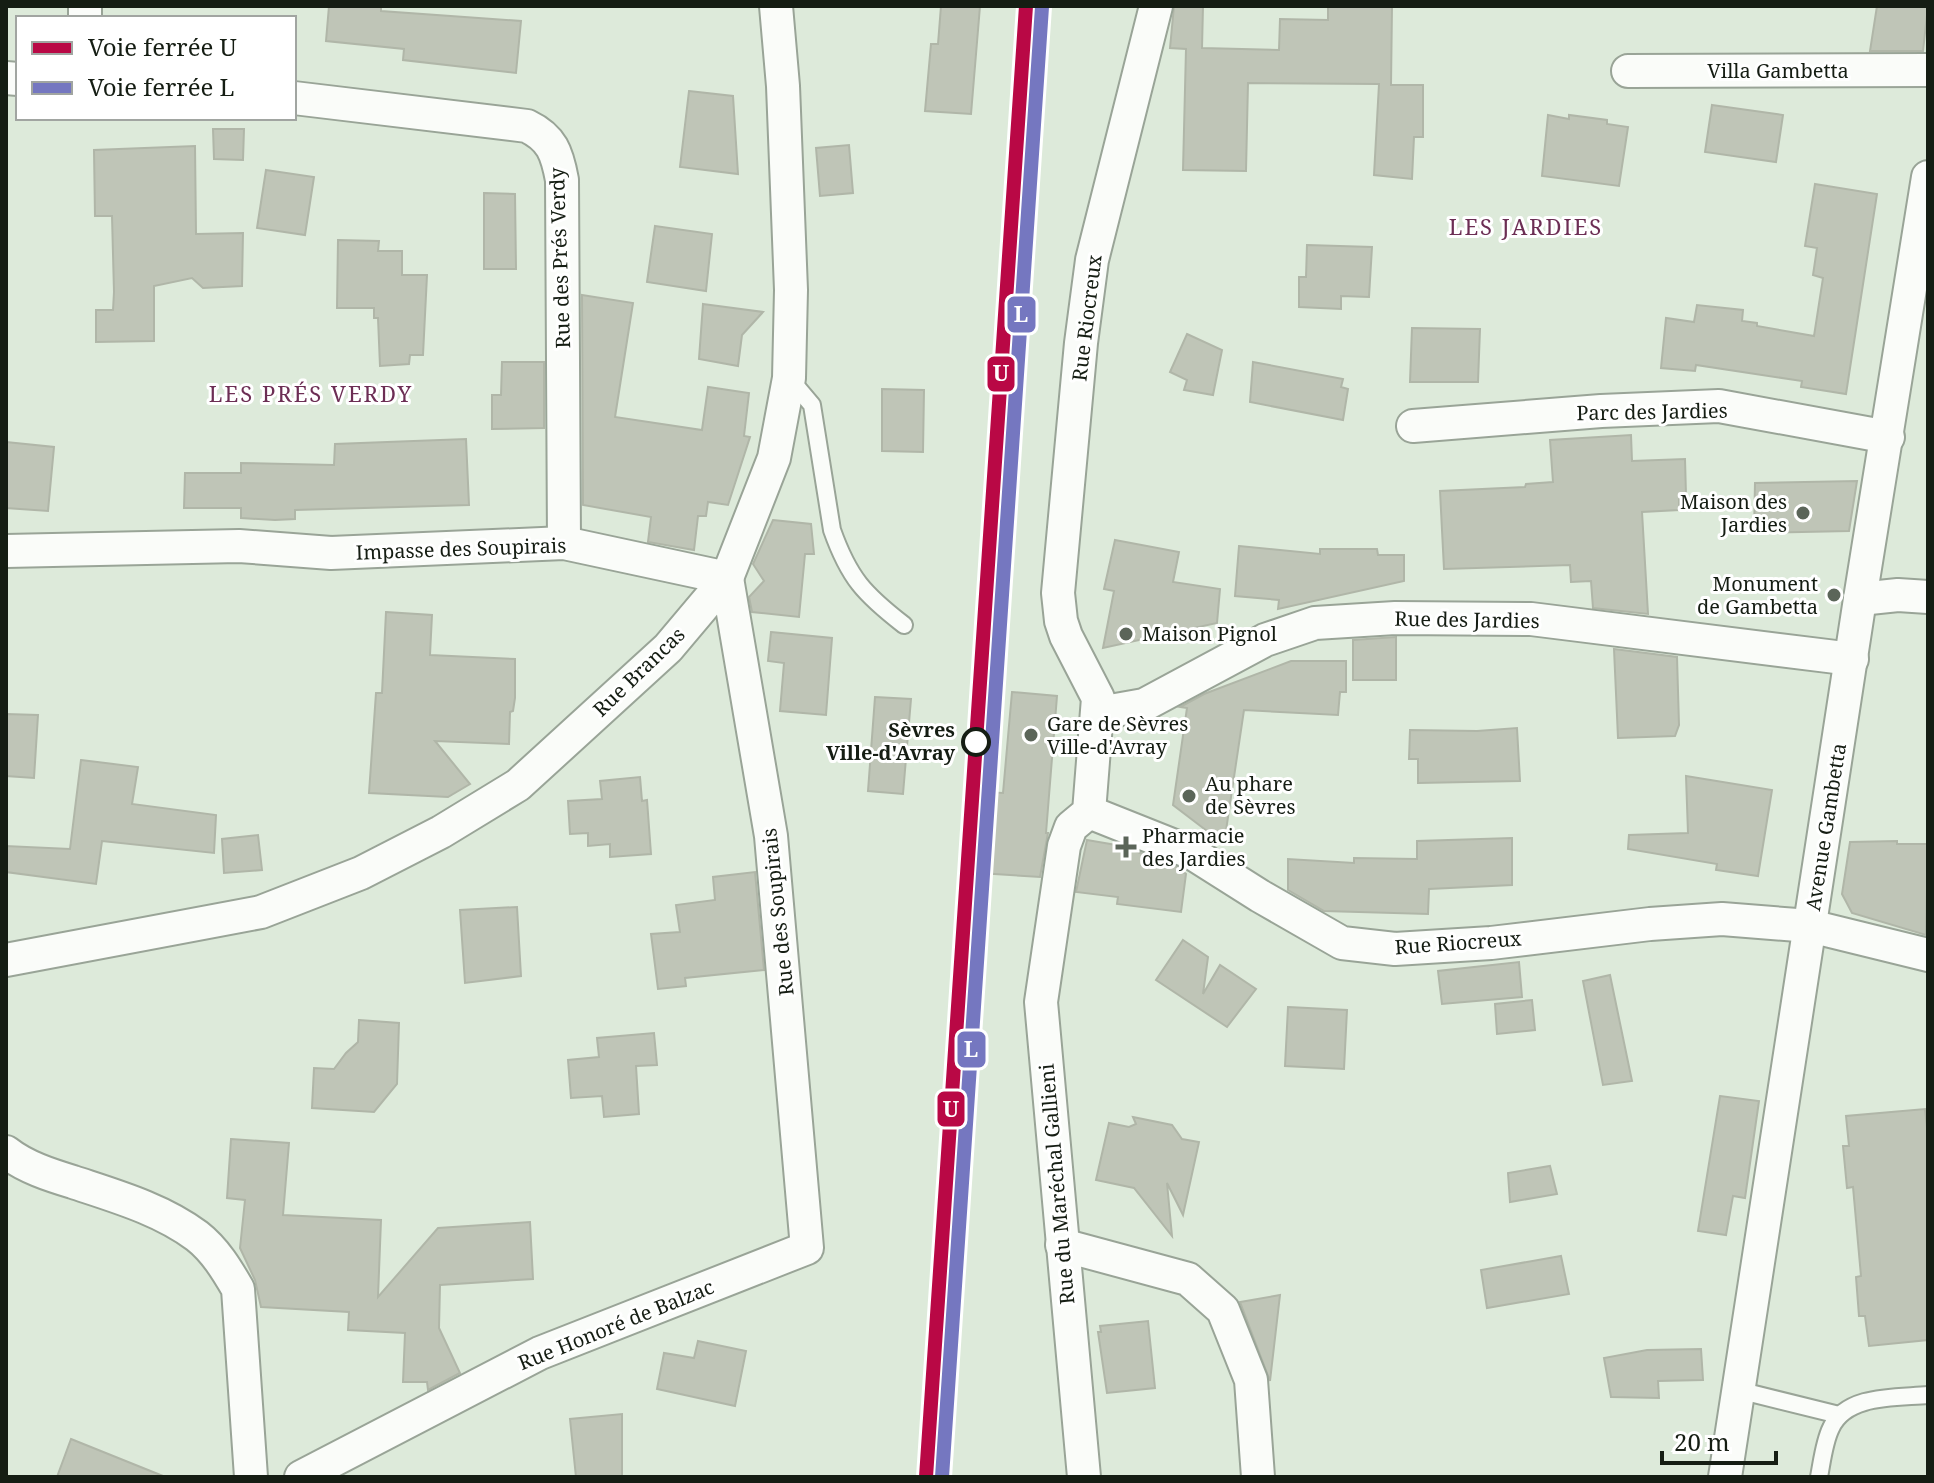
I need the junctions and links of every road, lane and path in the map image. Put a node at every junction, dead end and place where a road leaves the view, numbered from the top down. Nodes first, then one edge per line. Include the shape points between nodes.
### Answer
1 (776, 6) edge
2 (1156, 6) edge
3 (1928, 70) edge
4 (1628, 71) dead end
5 (296, 98) edge
6 (1928, 177) edge
7 (789, 378) junction
8 (1413, 426) dead end
9 (1888, 437) junction
10 (564, 543) junction
11 (6, 551) edge
12 (727, 578) junction
13 (1928, 597) edge
14 (1860, 599) junction
15 (904, 625) dead end
16 (1852, 659) junction
17 (1099, 713) junction
18 (1089, 812) junction
19 (1810, 926) junction
20 (1928, 955) edge
21 (6, 960) edge
22 (6, 1152) edge
23 (1062, 1245) junction
24 (807, 1248) joint
25 (1738, 1390) junction
26 (1928, 1395) edge
27 (1839, 1415) junction
28 (251, 1477) edge
29 (301, 1477) edge
30 (1084, 1477) edge
31 (1258, 1477) edge
32 (1725, 1477) edge
33 (1819, 1477) edge

1 - 7 street, Rue Brancas via 791,290
2 - 17 street, Rue Riocreux via 1092,260 1058,593 1066,636 1098,698
3 - 4 street, Villa Gambetta
5 - 10 street, Rue des Prés Verdy via 527,126 544,134 554,150 562,180
6 - 9 street, Avenue Gambetta
7 - 12 street, Rue Brancas via 774,458
7 - 15 lane via 812,405 838,547 869,598
8 - 9 street, Parc des Jardies via 1719,406
9 - 14 street, Avenue Gambetta
10 - 11 street, Impasse des Soupirais via 331,553 239,546
10 - 12 street, Impasse des Soupirais
12 - 21 street, Rue Brancas via 668,648 518,785 441,832 361,873 261,912
12 - 24 street, Rue des Soupirais via 771,836
13 - 14 street
14 - 16 street, Avenue Gambetta
16 - 17 street, Rue des Jardies via 1531,619 1315,623 1265,640 1144,705
16 - 19 street, Avenue Gambetta
17 - 18 street
18 - 19 street, Rue Riocreux via 1192,853 1342,943 1395,949 1491,943 1722,919
18 - 23 street, Rue du Maréchal Gallieni via 1071,827 1064,846 1041,1002
19 - 20 street, Rue Riocreux
19 - 25 street, Avenue Gambetta
22 - 28 street via 61,1178 142,1205 198,1236 223,1263 238,1289
23 - 30 street, Rue du Maréchal Gallieni
23 - 31 street via 1188,1279 1223,1310 1251,1380
24 - 29 street, Rue Honoré de Balzac via 540,1353
25 - 27 lane
25 - 32 street, Avenue Gambetta
26 - 27 lane via 1860,1403
27 - 33 lane via 1830,1428

